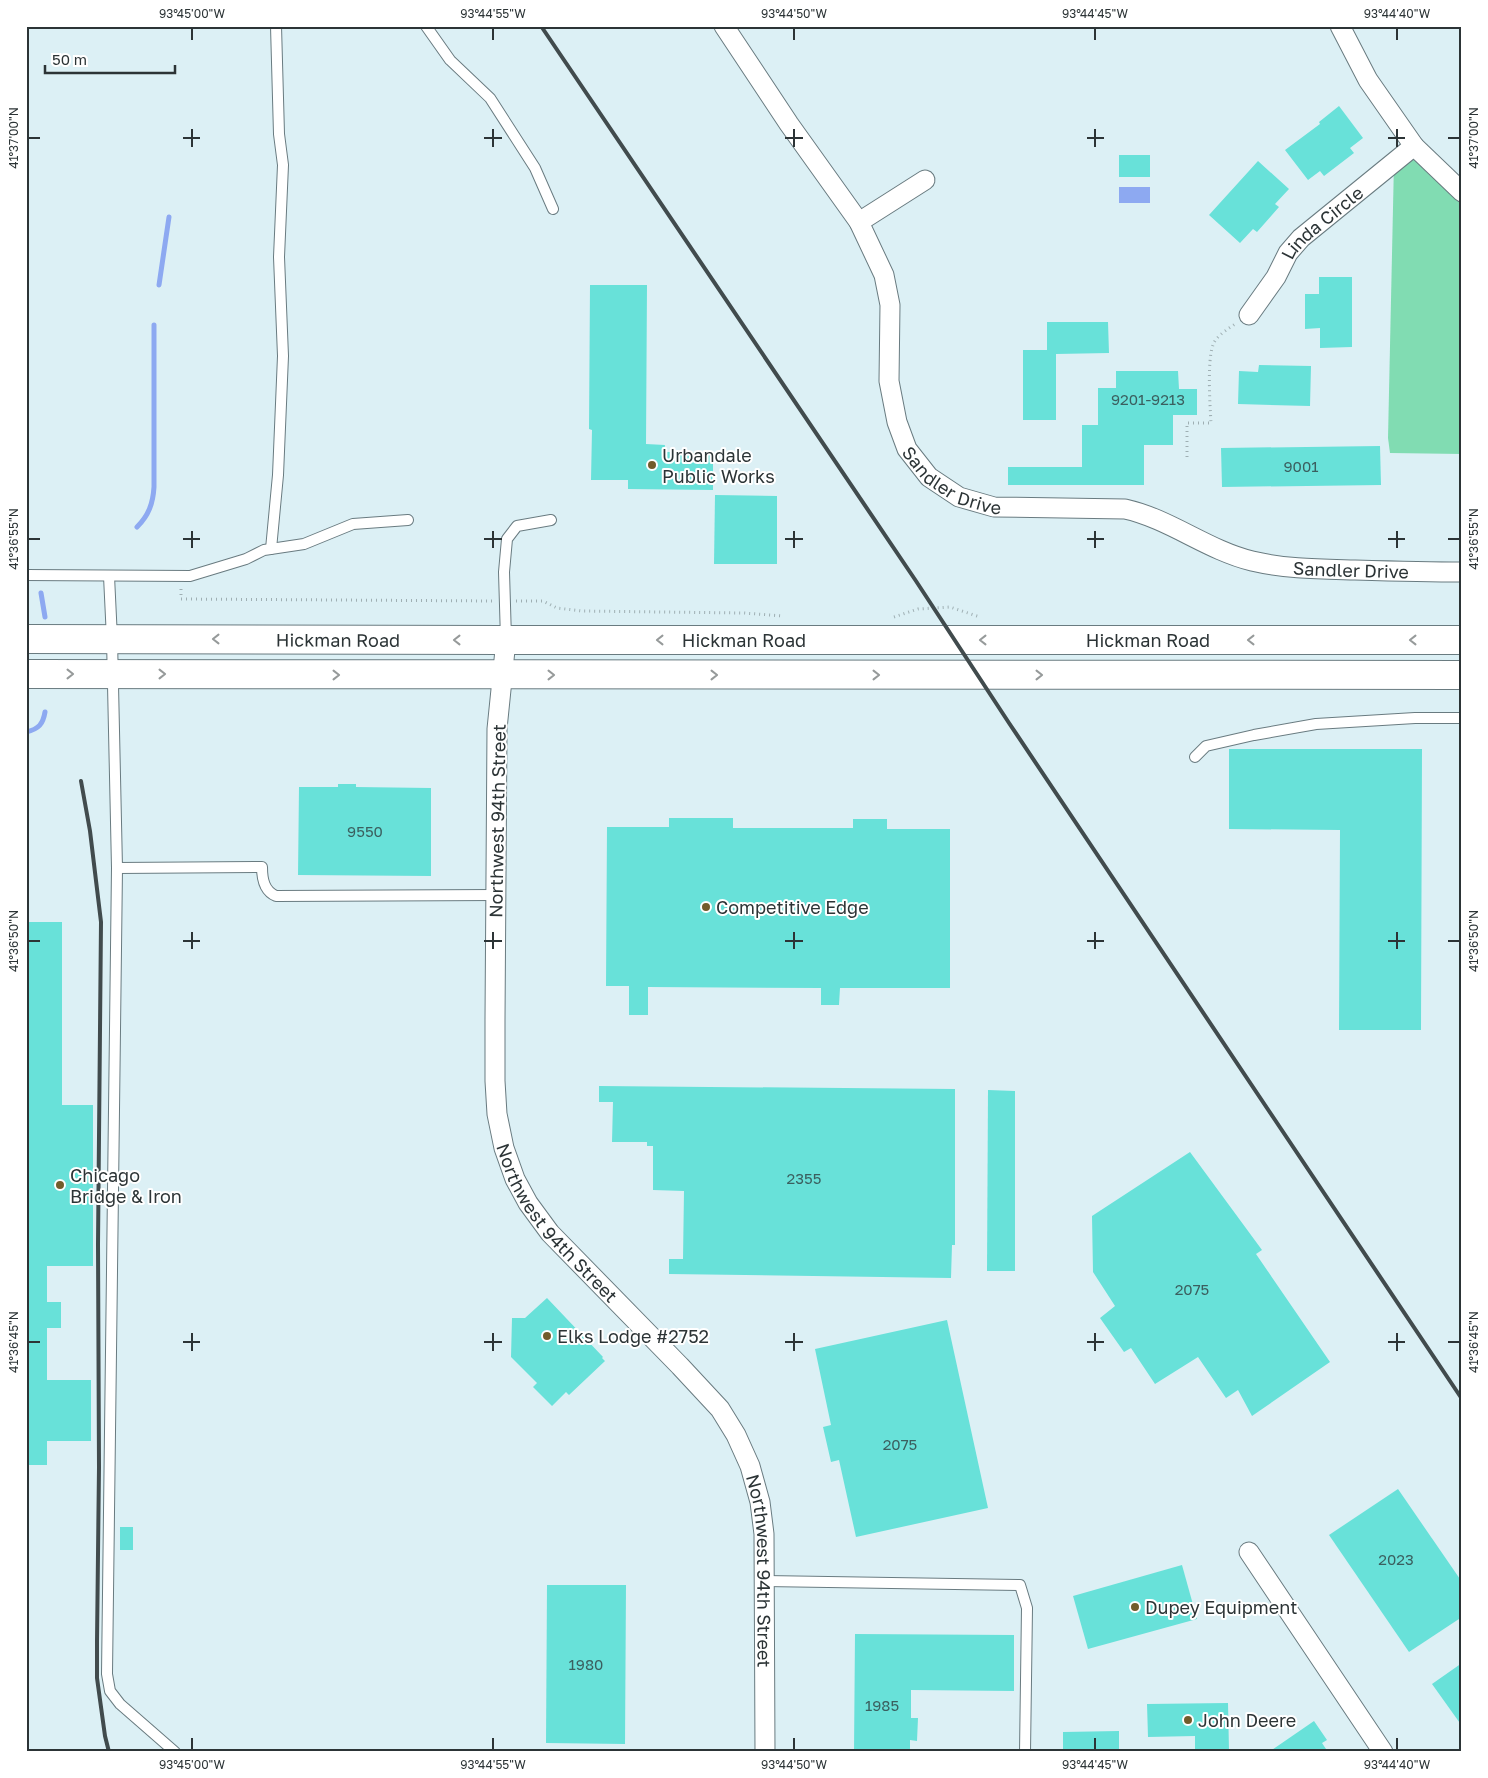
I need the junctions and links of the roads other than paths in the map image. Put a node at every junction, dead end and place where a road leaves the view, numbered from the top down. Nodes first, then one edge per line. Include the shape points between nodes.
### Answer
1 (276, 26) edge
2 (426, 26) edge
3 (724, 26) edge
4 (1340, 26) edge
5 (1414, 146) junction
6 (924, 180) dead end
7 (1462, 192) edge
8 (553, 209) dead end
9 (859, 222) junction
10 (1249, 315) road end
11 (408, 520) dead end
12 (551, 520) dead end
13 (271, 549) junction
14 (1462, 572) edge
15 (26, 575) edge
16 (109, 576) junction
17 (26, 639) edge
18 (112, 639) junction
19 (506, 640) junction
20 (1462, 640) edge
21 (26, 674) edge
22 (113, 674) junction
23 (503, 674) junction
24 (1462, 675) edge
25 (1462, 718) edge
26 (1195, 757) dead end
27 (117, 868) junction
28 (496, 895) junction
29 (1249, 1552) dead end
30 (765, 1581) junction
31 (175, 1752) edge
32 (765, 1752) edge
33 (1025, 1752) edge
34 (1383, 1752) edge

1 - 13 lane via 283,165 279,257 284,356
2 - 8 lane via 450,60 490,98 535,168
3 - 9 street, Sandler Drive
4 - 5 street via 1368,80
5 - 7 street
5 - 10 street, Linda Circle via 1301,238
6 - 9 street
9 - 14 street, Sandler Drive via 884,276 890,305 888,381 896,422 907,448 930,477 959,497 994,507 1125,509 1145,514 1223,552 1282,566
11 - 13 lane via 353,524 304,544
12 - 19 lane via 517,526 507,539 504,572
13 - 16 lane via 190,576
15 - 16 lane
16 - 18 lane
17 - 18 main road, Hickman Road
19 -> 18 main road, Hickman Road
18 - 22 lane
20 -> 19 main road, Hickman Road
19 - 23 street, Northwest 94th Street
21 -> 22 main road, Hickman Road
22 -> 23 main road, Hickman Road
22 - 27 lane
23 -> 24 main road, Hickman Road
23 - 28 street, Northwest 94th Street via 497,729
25 - 26 lane via 1316,724 1206,746
27 - 28 lane via 262,867 266,889 276,896
27 - 31 lane via 107,1674 110,1691 120,1704
28 - 30 street, Northwest 94th Street via 495,1081 504,1148 516,1179 550,1234 720,1409 750,1466 760,1502
29 - 34 street
30 - 32 street, Northwest 94th Street
30 - 33 lane via 1020,1585 1027,1608

